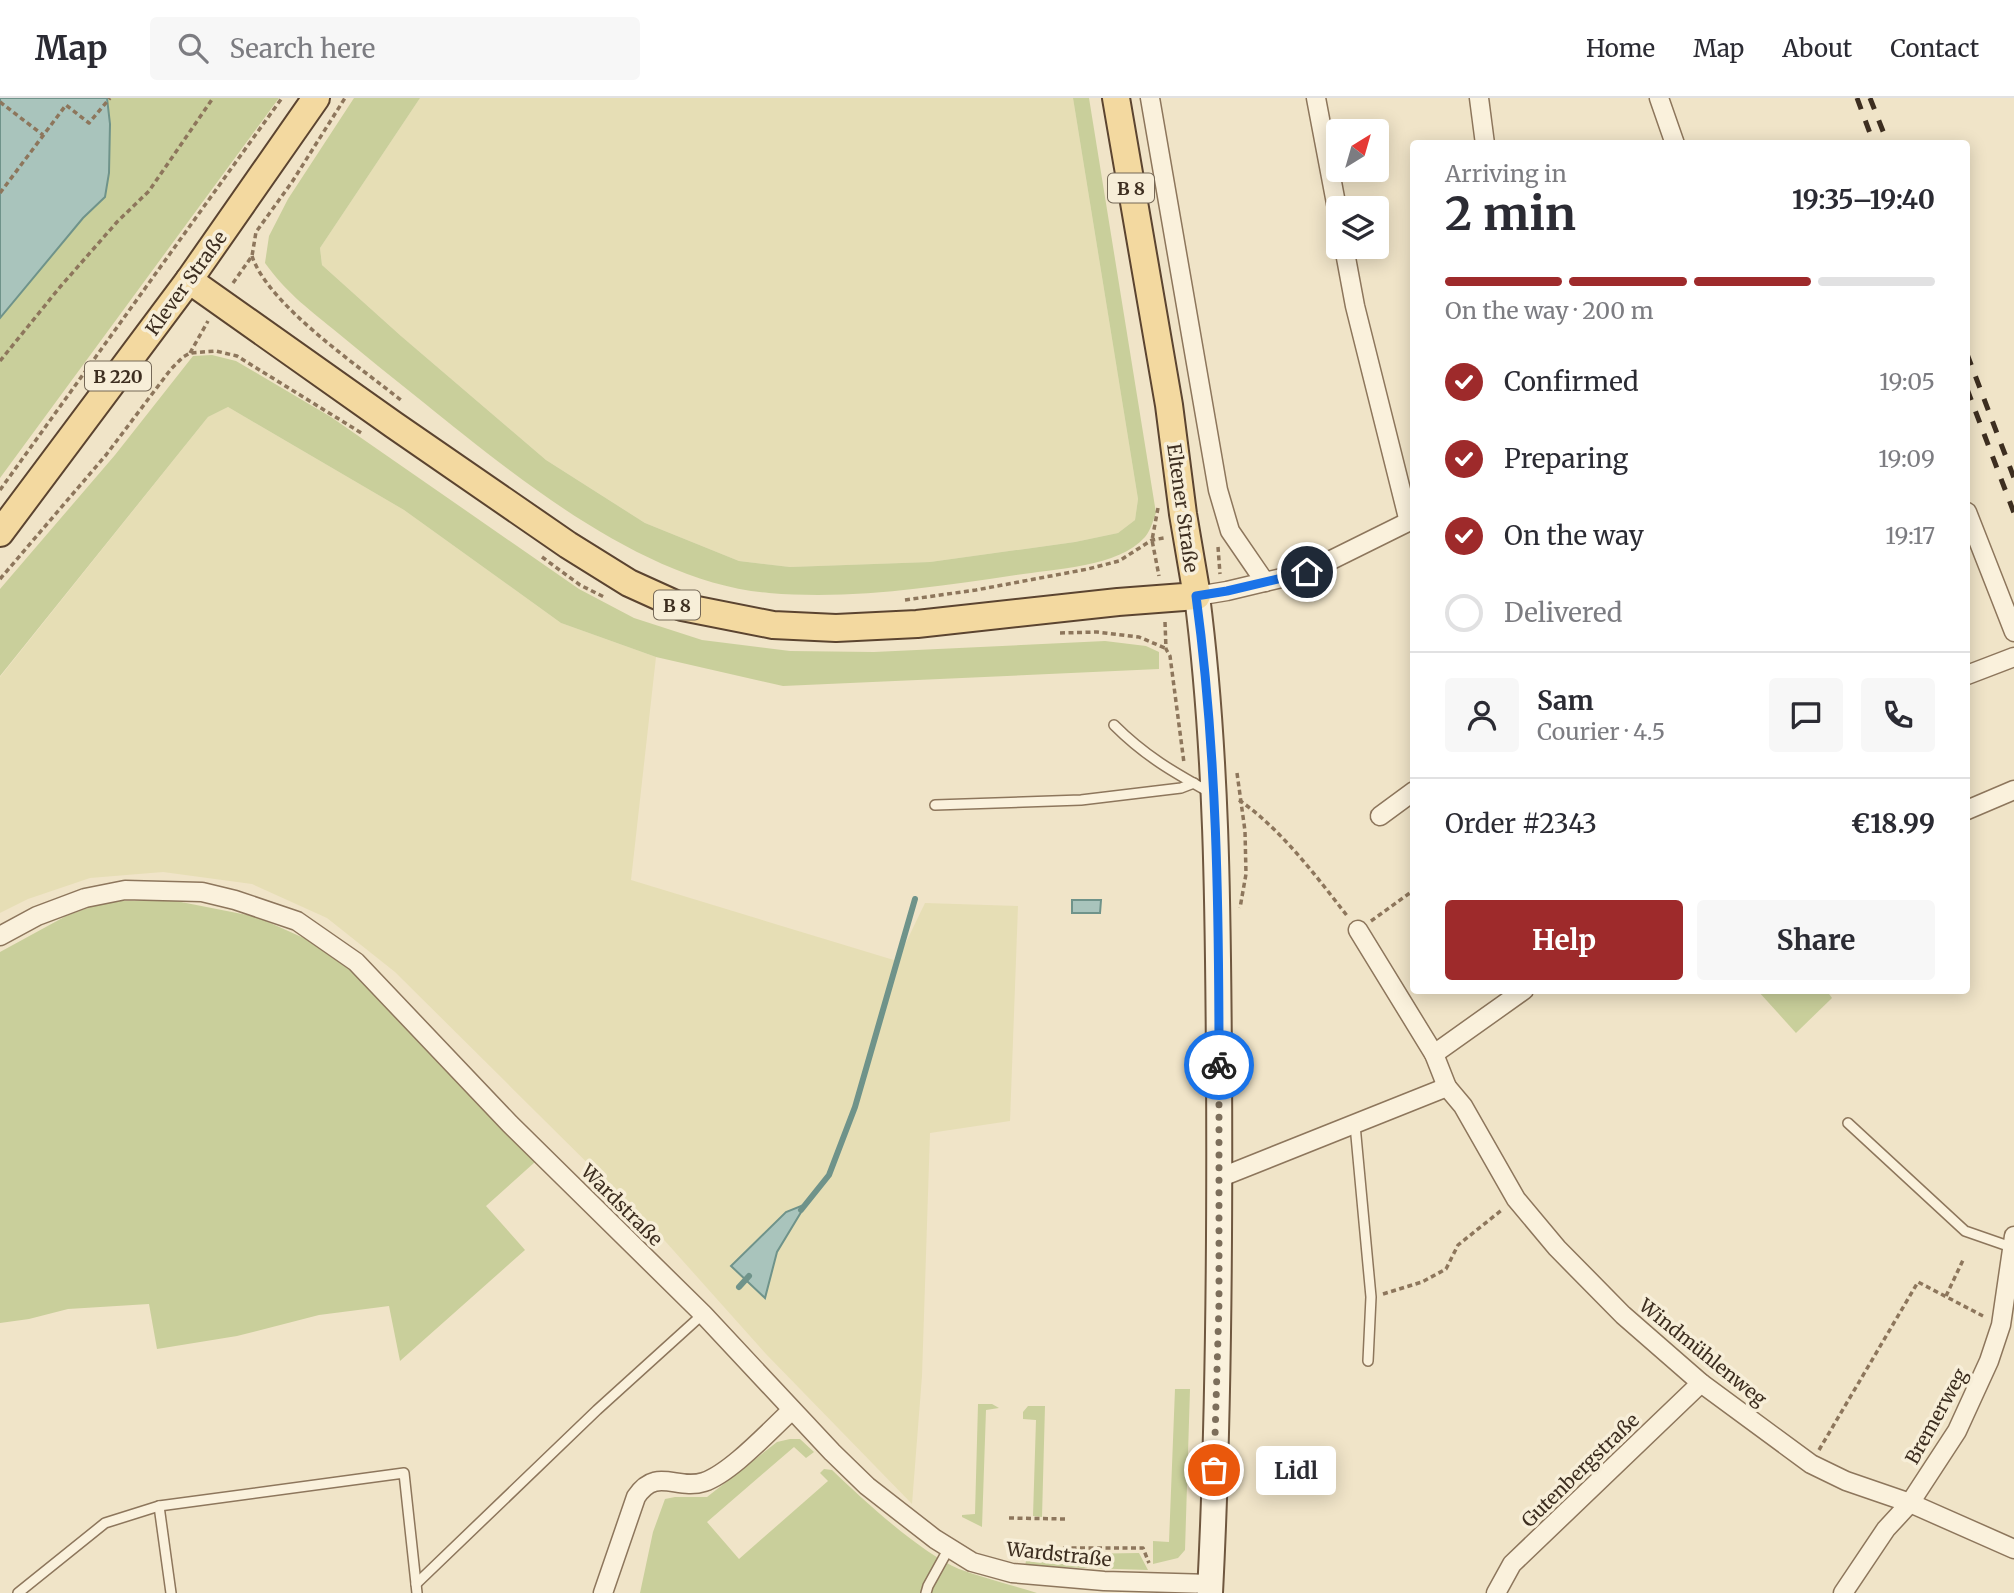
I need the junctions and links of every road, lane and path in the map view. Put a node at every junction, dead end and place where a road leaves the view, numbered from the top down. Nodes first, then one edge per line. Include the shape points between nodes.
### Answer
1 (110, 98) edge
2 (213, 98) edge
3 (282, 98) edge
4 (316, 98) edge
5 (345, 98) edge
6 (1116, 98) edge
7 (1150, 98) edge
8 (1316, 98) edge
9 (1479, 98) edge
10 (1659, 98) edge
11 (0, 102) edge
12 (43, 135) junction
13 (1484, 140) edge
14 (1674, 140) edge
15 (0, 193) edge
16 (1335, 196) edge
17 (1346, 259) edge
18 (189, 279) junction
19 (0, 361) edge
20 (410, 407) dead end
21 (374, 441) dead end
22 (0, 490) edge
23 (1410, 516) edge
24 (1410, 520) edge
25 (1970, 528) edge
26 (0, 533) edge
27 (1152, 540) dead end
28 (1974, 550) edge
29 (536, 553) dead end
30 (0, 579) edge
31 (1265, 582) junction
32 (1196, 596) junction
33 (611, 601) dead end
34 (899, 601) dead end
35 (2014, 632) edge
36 (1059, 633) dead end
37 (2014, 657) edge
38 (1970, 674) edge
39 (1114, 725) dead end
40 (1201, 785) junction
41 (2014, 790) edge
42 (1410, 794) edge
43 (934, 805) dead end
44 (1970, 809) edge
45 (1380, 816) dead end
46 (1410, 893) edge
47 (1358, 930) junction
48 (0, 936) edge
49 (1518, 994) edge
50 (1434, 1054) junction
51 (1447, 1087) junction
52 (1849, 1123) dead end
53 (1356, 1125) junction
54 (1219, 1178) junction
55 (1516, 1199) junction
56 (2012, 1241) edge
57 (1964, 1258) dead end
58 (1946, 1296) junction
59 (1371, 1297) junction
60 (703, 1314) junction
61 (2001, 1325) junction
62 (1368, 1361) dead end
63 (1701, 1382) junction
64 (792, 1410) junction
65 (1811, 1464) junction
66 (1910, 1503) junction
67 (159, 1506) junction
68 (1009, 1518) dead end
69 (1065, 1519) dead end
70 (949, 1548) junction
71 (1063, 1548) dead end
72 (2014, 1549) edge
73 (1156, 1582) junction
74 (417, 1588) edge
75 (1211, 1588) edge
76 (18, 1593) edge
77 (171, 1593) edge
78 (603, 1593) edge
79 (926, 1593) edge
80 (1496, 1593) edge
81 (1843, 1593) edge

1 - 12 path via 89,123 66,105
2 - 19 path via 149,191 60,287
3 - 22 path
4 - 18 main road, Klever Straße / B 220
5 - 20 path via 256,232 252,256 262,279 299,318
6 - 32 main road, Eltener Straße / B 8 via 1170,405
7 - 31 street, Eltener Straße via 1218,490 1230,531
8 - 16 street
9 - 13 street
10 - 14 street
11 - 12 path
12 - 15 path
17 - 23 street
18 - 26 main road, Klever Straße / B 220
18 - 32 main road, B 8 via 568,545 629,583 682,607 773,625 836,628
21 - 30 path via 237,356 216,351 190,353 171,369 106,455
24 - 31 street via 1307,572
25 - 28 street
27 - 34 path via 1119,561 1088,569
28 - 35 street
29 - 33 path
31 - 32 street
32 - 40 main road, Eltener Straße via 1204,657
36 - 40 path via 1139,636 1167,649 1181,754
37 - 38 street
39 - 40 lane via 1138,749
40 - 43 lane via 1081,800
40 - 47 path via 1255,811 1311,869
40 - 54 main road, Eltener Straße via 1218,903
41 - 44 street
42 - 45 street
46 - 47 path
47 - 50 street, Windmühlenweg
48 - 60 street, Wardstraße via 85,898 125,890 202,892 298,921 356,961 510,1124
49 - 50 street
50 - 51 street, Windmühlenweg
51 - 53 street
51 - 55 street, Windmühlenweg via 1463,1106
52 - 56 lane via 1965,1231
53 - 54 street
53 - 59 lane
54 - 75 main road, Eltener Straße
55 - 59 path via 1458,1245 1446,1269 1422,1282
55 - 63 street, Windmühlenweg via 1623,1315
56 - 61 street, Bremerweg
57 - 58 path
58 - 61 path
58 - 65 path via 1918,1282
59 - 62 lane
60 - 64 street, Wardstraße
60 - 74 lane via 597,1410
61 - 66 street, Bremerweg via 1957,1431
63 - 65 street, Windmühlenweg
63 - 80 street, Gutenbergstraße via 1512,1564
64 - 70 street, Wardstraße via 867,1486
64 - 78 street via 724,1471 704,1482 652,1481 642,1488
65 - 66 street, Windmühlenweg
66 - 72 street, Windmühlenweg
66 - 81 street, Bremerweg via 1886,1529
67 - 74 lane via 404,1473
67 - 76 lane via 105,1523
67 - 77 lane
68 - 69 path
70 - 73 street, Wardstraße via 972,1562 1012,1573
70 - 79 lane
71 - 73 path via 1143,1548
73 - 75 street, Wardstraße

